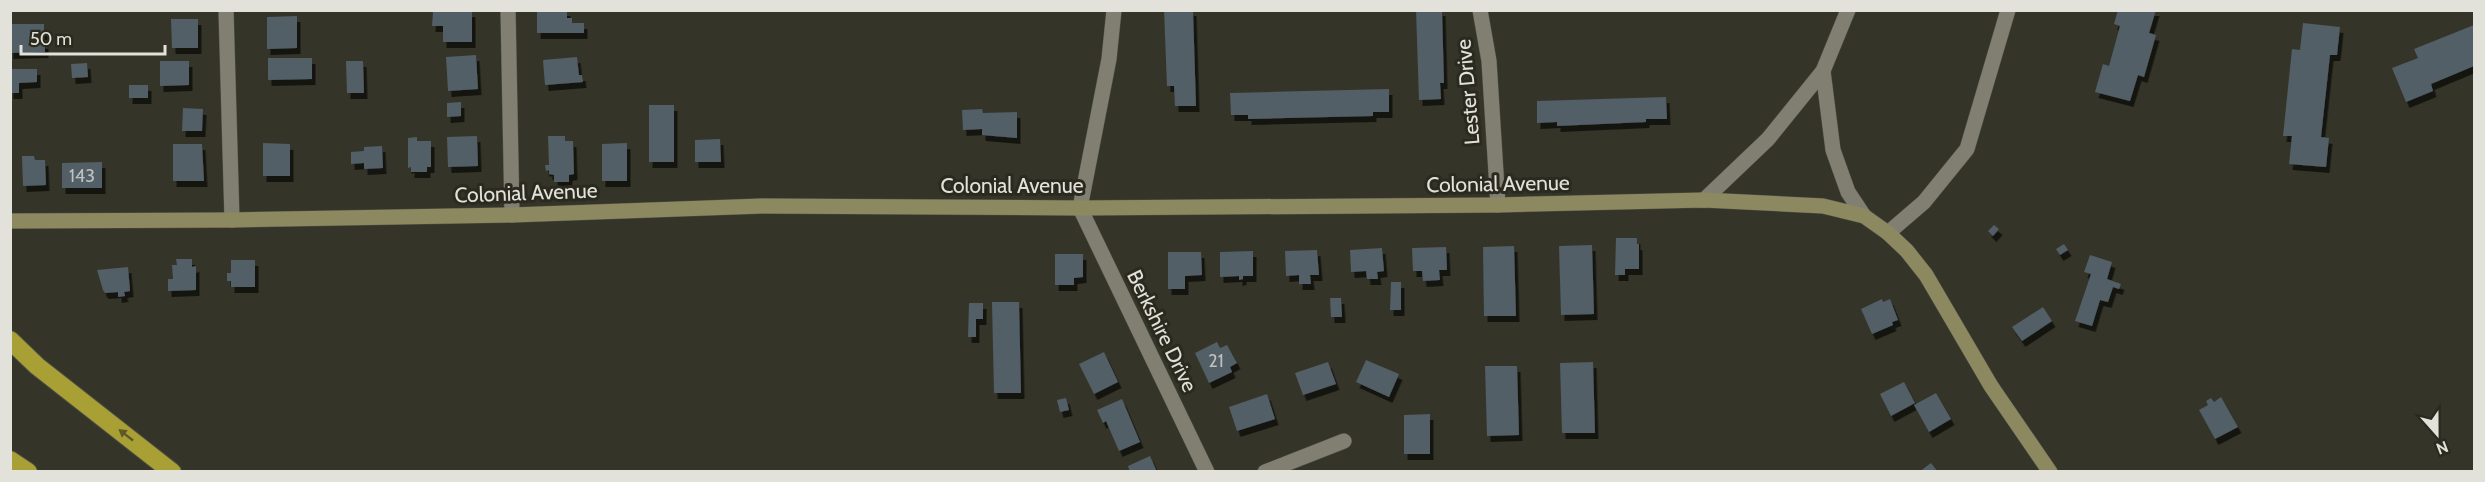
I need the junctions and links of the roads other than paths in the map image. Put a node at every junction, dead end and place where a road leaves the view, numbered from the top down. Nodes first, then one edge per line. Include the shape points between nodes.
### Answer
1 (226, 10) edge
2 (508, 10) edge
3 (1114, 10) edge
4 (1480, 10) edge
5 (1848, 10) edge
6 (2008, 10) edge
7 (1823, 71) junction
8 (1704, 200) junction
9 (1498, 206) junction
10 (1080, 208) junction
11 (512, 215) junction
12 (1864, 216) junction
13 (232, 220) junction
14 (10, 221) edge
15 (1888, 233) junction
16 (10, 340) edge
17 (1344, 441) dead end
18 (10, 460) edge
19 (28, 471) edge
20 (172, 471) edge
21 (1207, 471) edge
22 (1265, 471) edge
23 (2050, 471) edge

1 - 13 street
2 - 11 street
3 - 10 street via 1109,59
4 - 9 street, Lester Drive via 1489,61
5 - 7 street
6 - 15 street via 1967,149 1924,202
7 - 8 street via 1768,140
7 - 12 street via 1833,150 1848,192
8 - 9 street, Colonial Avenue
8 - 12 street, Colonial Avenue via 1823,206
9 - 10 street, Colonial Avenue
10 - 11 street, Colonial Avenue via 762,206
10 - 21 street, Berkshire Drive
11 - 13 street, Colonial Avenue
12 - 15 street, Colonial Avenue
13 - 14 street, Colonial Avenue
15 - 23 street, Colonial Avenue via 1926,274 1990,386
20 -> 16 highway via 37,366
17 - 22 street
18 - 19 highway

